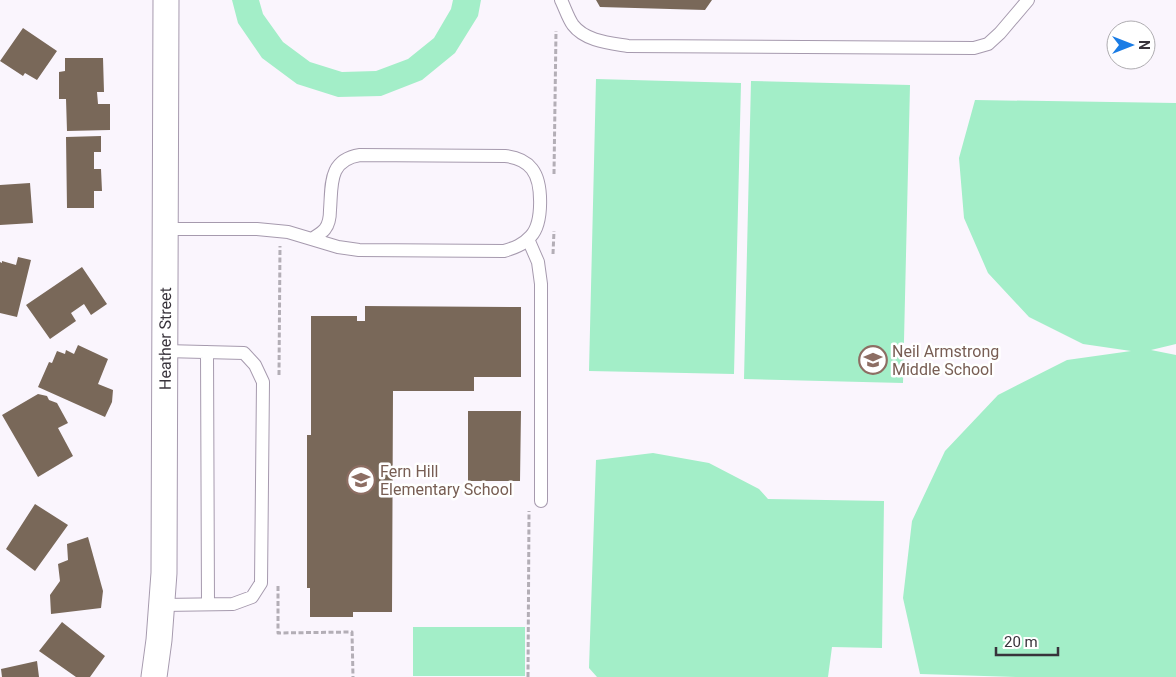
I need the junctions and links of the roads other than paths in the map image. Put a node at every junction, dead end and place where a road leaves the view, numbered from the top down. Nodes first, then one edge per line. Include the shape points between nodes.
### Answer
1 (166, 0) edge
2 (561, 0) edge
3 (1028, 0) edge
4 (165, 229) junction
5 (312, 239) junction
6 (528, 240) junction
7 (165, 351) junction
8 (207, 352) junction
9 (541, 501) dead end
10 (208, 604) junction
11 (162, 605) junction
12 (154, 677) edge

1 - 4 street, Heather Street
2 - 3 lane via 574,26 586,36 628,46 974,48 988,44
4 - 5 lane via 258,229 288,232
4 - 7 street, Heather Street
5 - 6 lane via 359,250 484,251 504,251
5 - 6 lane via 326,229 330,217 332,176 336,168 351,156 360,155 505,156 525,162 538,178 540,189 537,225
6 - 9 lane via 538,262 541,284
7 - 8 lane
7 - 11 street, Heather Street
8 - 10 lane
8 - 10 lane via 244,352 263,382 261,583 252,597 232,604
10 - 11 lane
11 - 12 street, Heather Street

